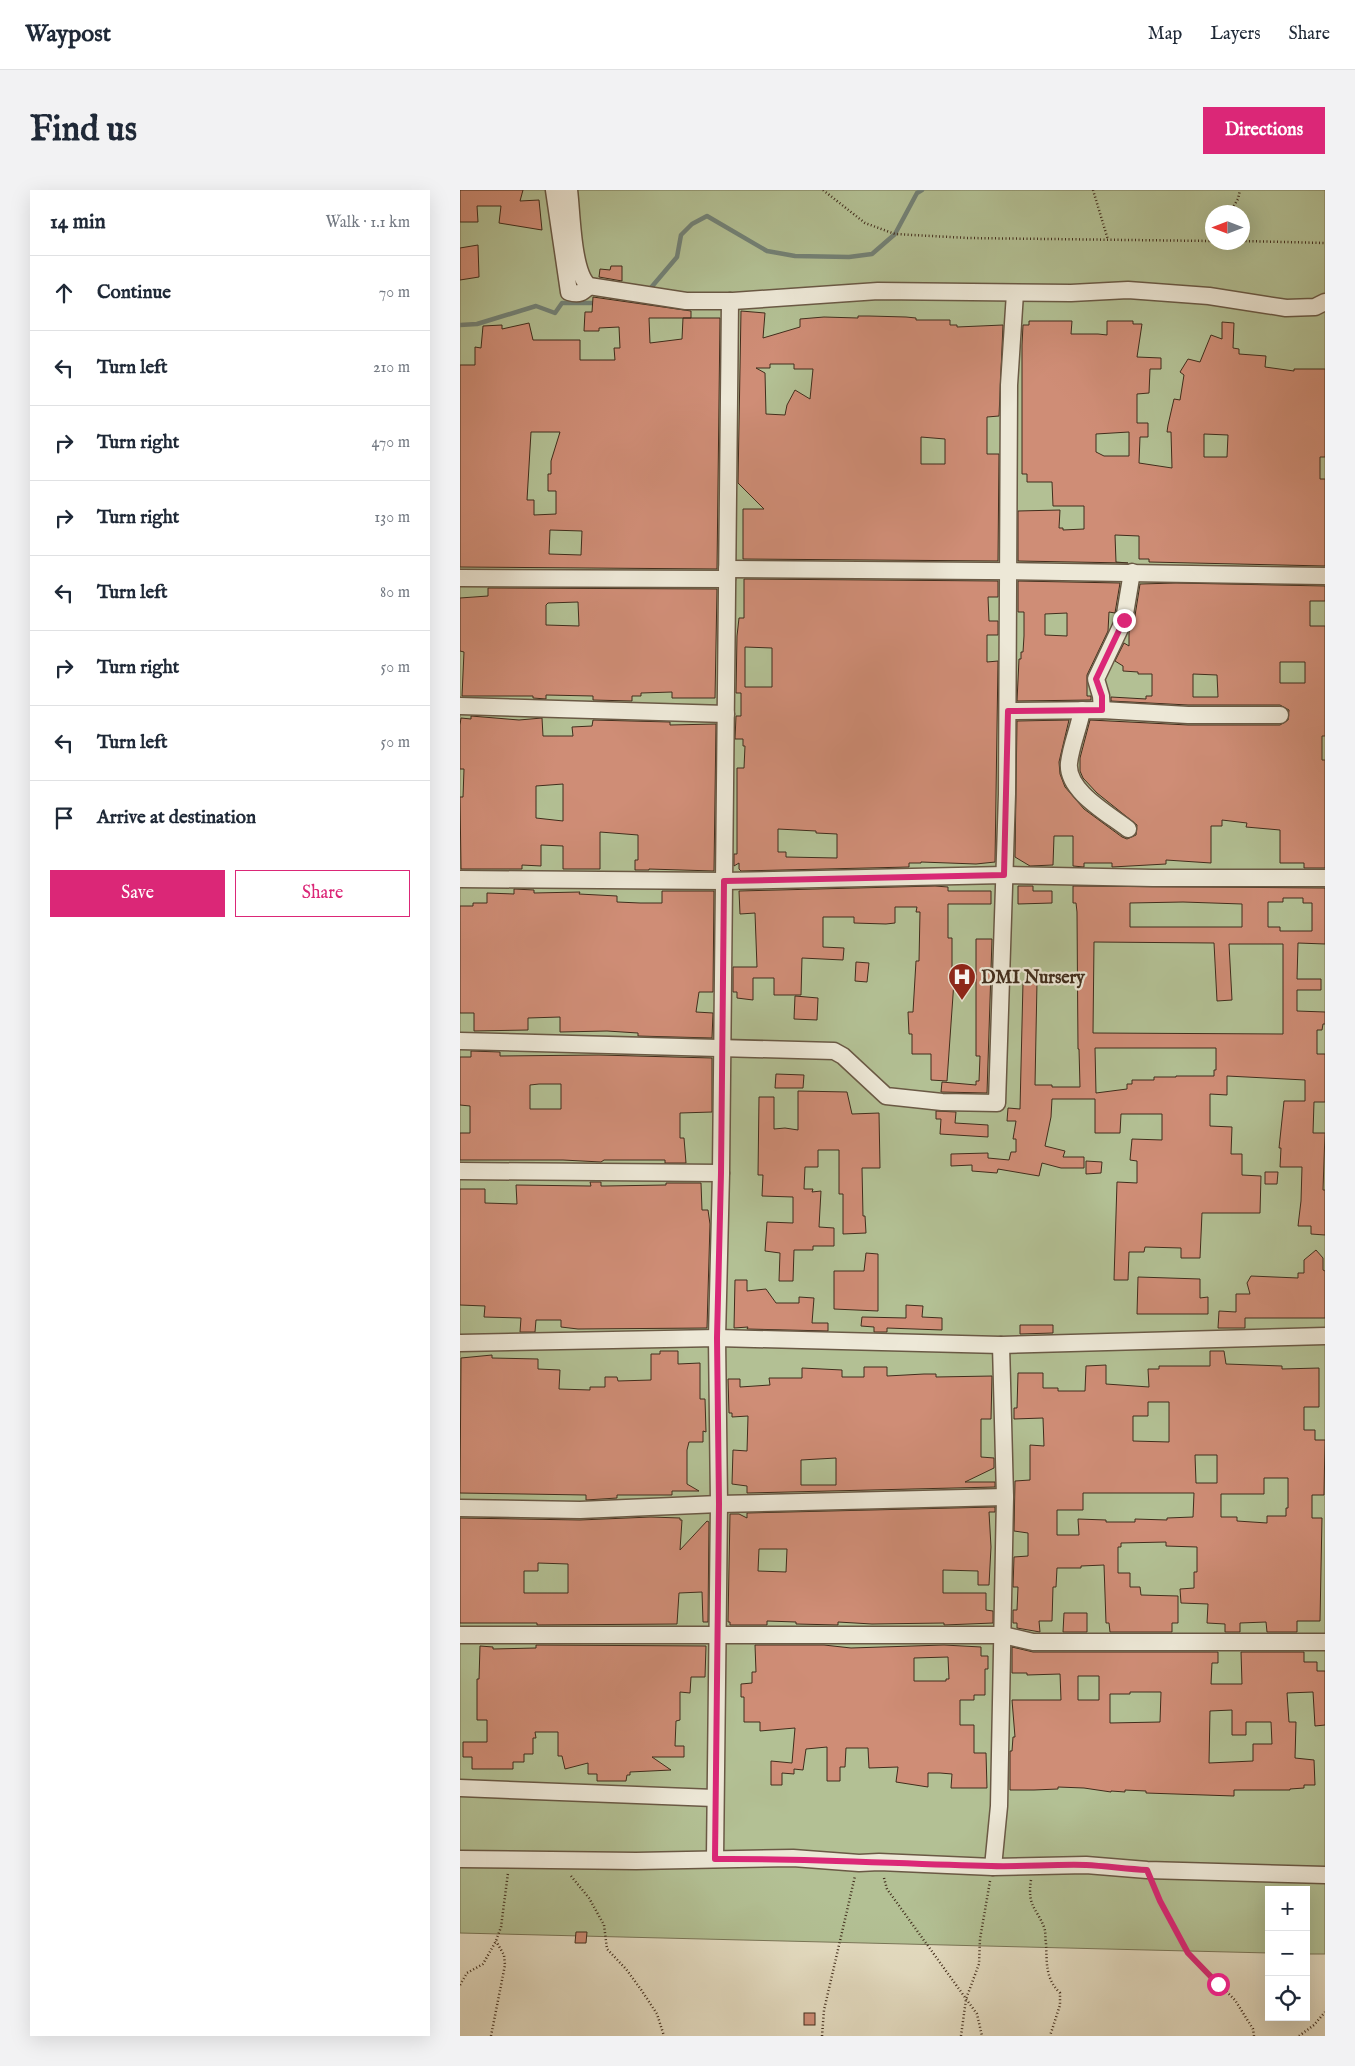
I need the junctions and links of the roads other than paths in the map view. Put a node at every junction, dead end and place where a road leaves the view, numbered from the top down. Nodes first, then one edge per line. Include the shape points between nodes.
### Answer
1 (554, 190) edge
2 (569, 190) edge
3 (589, 286) junction
4 (1015, 292) junction
5 (730, 301) junction
6 (1325, 302) edge
7 (1009, 570) junction
8 (1132, 572) junction
9 (727, 574) junction
10 (1325, 576) edge
11 (460, 578) edge
12 (460, 706) edge
13 (1082, 710) junction
14 (1102, 710) junction
15 (1008, 711) junction
16 (726, 714) junction
17 (1280, 715) dead end
18 (1128, 829) dead end
19 (1004, 875) junction
20 (1325, 878) edge
21 (460, 880) edge
22 (724, 881) junction
23 (460, 1041) edge
24 (722, 1048) junction
25 (460, 1171) edge
26 (721, 1173) junction
27 (1325, 1336) edge
28 (717, 1338) junction
29 (460, 1343) edge
30 (1001, 1345) junction
31 (1005, 1497) junction
32 (719, 1504) junction
33 (460, 1508) edge
34 (716, 1635) junction
35 (1002, 1635) junction
36 (460, 1636) edge
37 (1325, 1642) edge
38 (460, 1788) edge
39 (714, 1798) junction
40 (460, 1859) edge
41 (715, 1859) junction
42 (993, 1866) junction
43 (1325, 1875) edge

1 - 3 street via 569,292 583,292
2 - 3 street via 578,266
3 - 5 street via 686,301
4 - 5 street via 878,291
4 - 6 street via 1128,290 1301,308
4 - 7 street via 1009,385
5 - 9 street
7 - 8 street
7 - 9 street via 935,572 838,568
7 - 15 street
8 - 10 street
8 - 14 street via 1124,620 1096,679 1102,696
9 - 11 street
9 - 16 street
12 - 16 street
13 - 14 street
13 - 15 street
13 - 18 street via 1069,765 1074,784 1082,794
14 - 17 street via 1188,715
15 - 19 street
16 - 22 street
19 - 20 street
19 - 22 street
19 - 24 street via 997,1103 886,1096 834,1051
21 - 22 street
22 - 24 street
23 - 24 street
24 - 26 street
25 - 26 street
26 - 28 street
27 - 30 street
28 - 29 street
28 - 30 street
28 - 32 street
30 - 31 street
31 - 32 street
31 - 35 street
32 - 33 street via 580,1510
32 - 34 street
34 - 35 street
34 - 36 street
34 - 39 street
35 - 37 street via 1033,1642
35 - 42 street via 999,1806
38 - 39 street
39 - 41 street
40 - 41 street
41 - 42 street via 793,1858
42 - 43 street via 1086,1865

